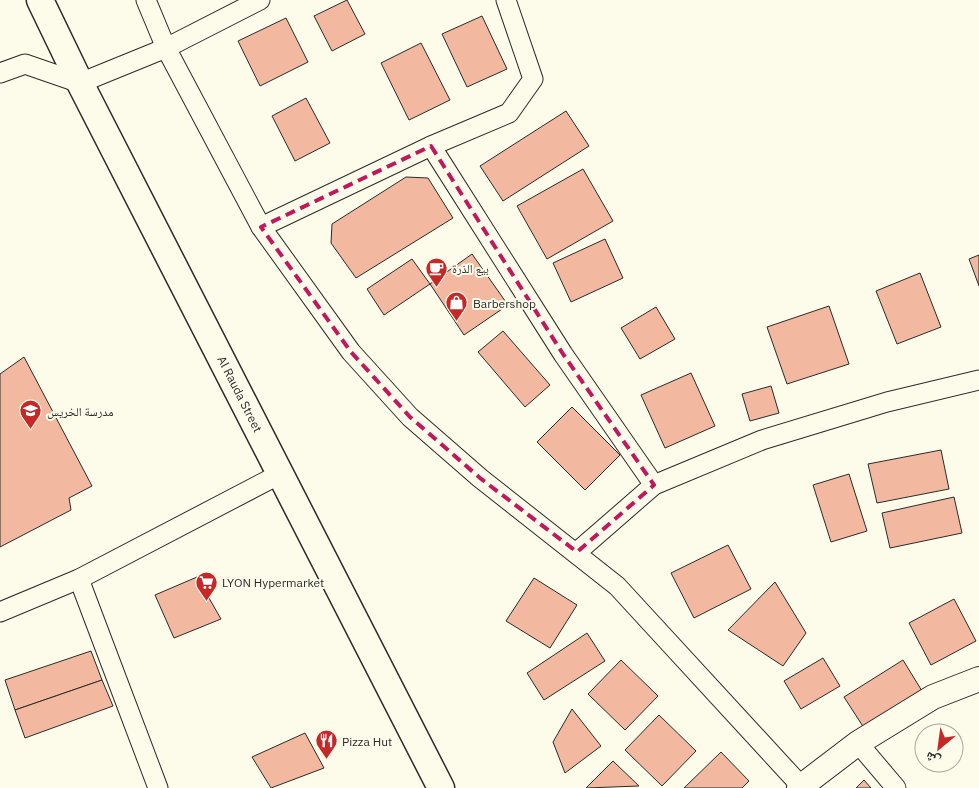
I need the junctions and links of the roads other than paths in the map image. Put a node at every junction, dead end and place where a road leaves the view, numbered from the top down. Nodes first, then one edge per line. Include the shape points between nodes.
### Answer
1 (40, 0) edge
2 (146, 0) edge
3 (260, 0) edge
4 (506, 0) edge
5 (166, 48) junction
6 (0, 73) edge
7 (80, 83) junction
8 (431, 146) junction
9 (260, 227) junction
10 (979, 380) edge
11 (280, 474) junction
12 (654, 485) junction
13 (577, 552) junction
14 (79, 579) junction
15 (0, 612) edge
16 (979, 679) edge
17 (858, 743) junction
18 (800, 787) edge
19 (158, 788) edge
20 (441, 788) edge
21 (896, 788) edge

1 - 7 main road, Al Rauda Street
2 - 5 street
3 - 5 street
4 - 8 street via 533,79 509,113
5 - 7 street
5 - 9 street
6 - 7 street via 24,64
7 - 11 main road, Al Rauda Street
8 - 9 street
8 - 12 street via 562,354
9 - 13 street via 351,352 410,417 480,478
10 - 12 street via 887,402 762,440
11 - 14 street
11 - 20 main road, Al Rauda Street
12 - 13 street
13 - 18 street via 617,586
14 - 15 street
14 - 19 street
16 - 17 street via 933,697
17 - 18 street
17 - 21 street

